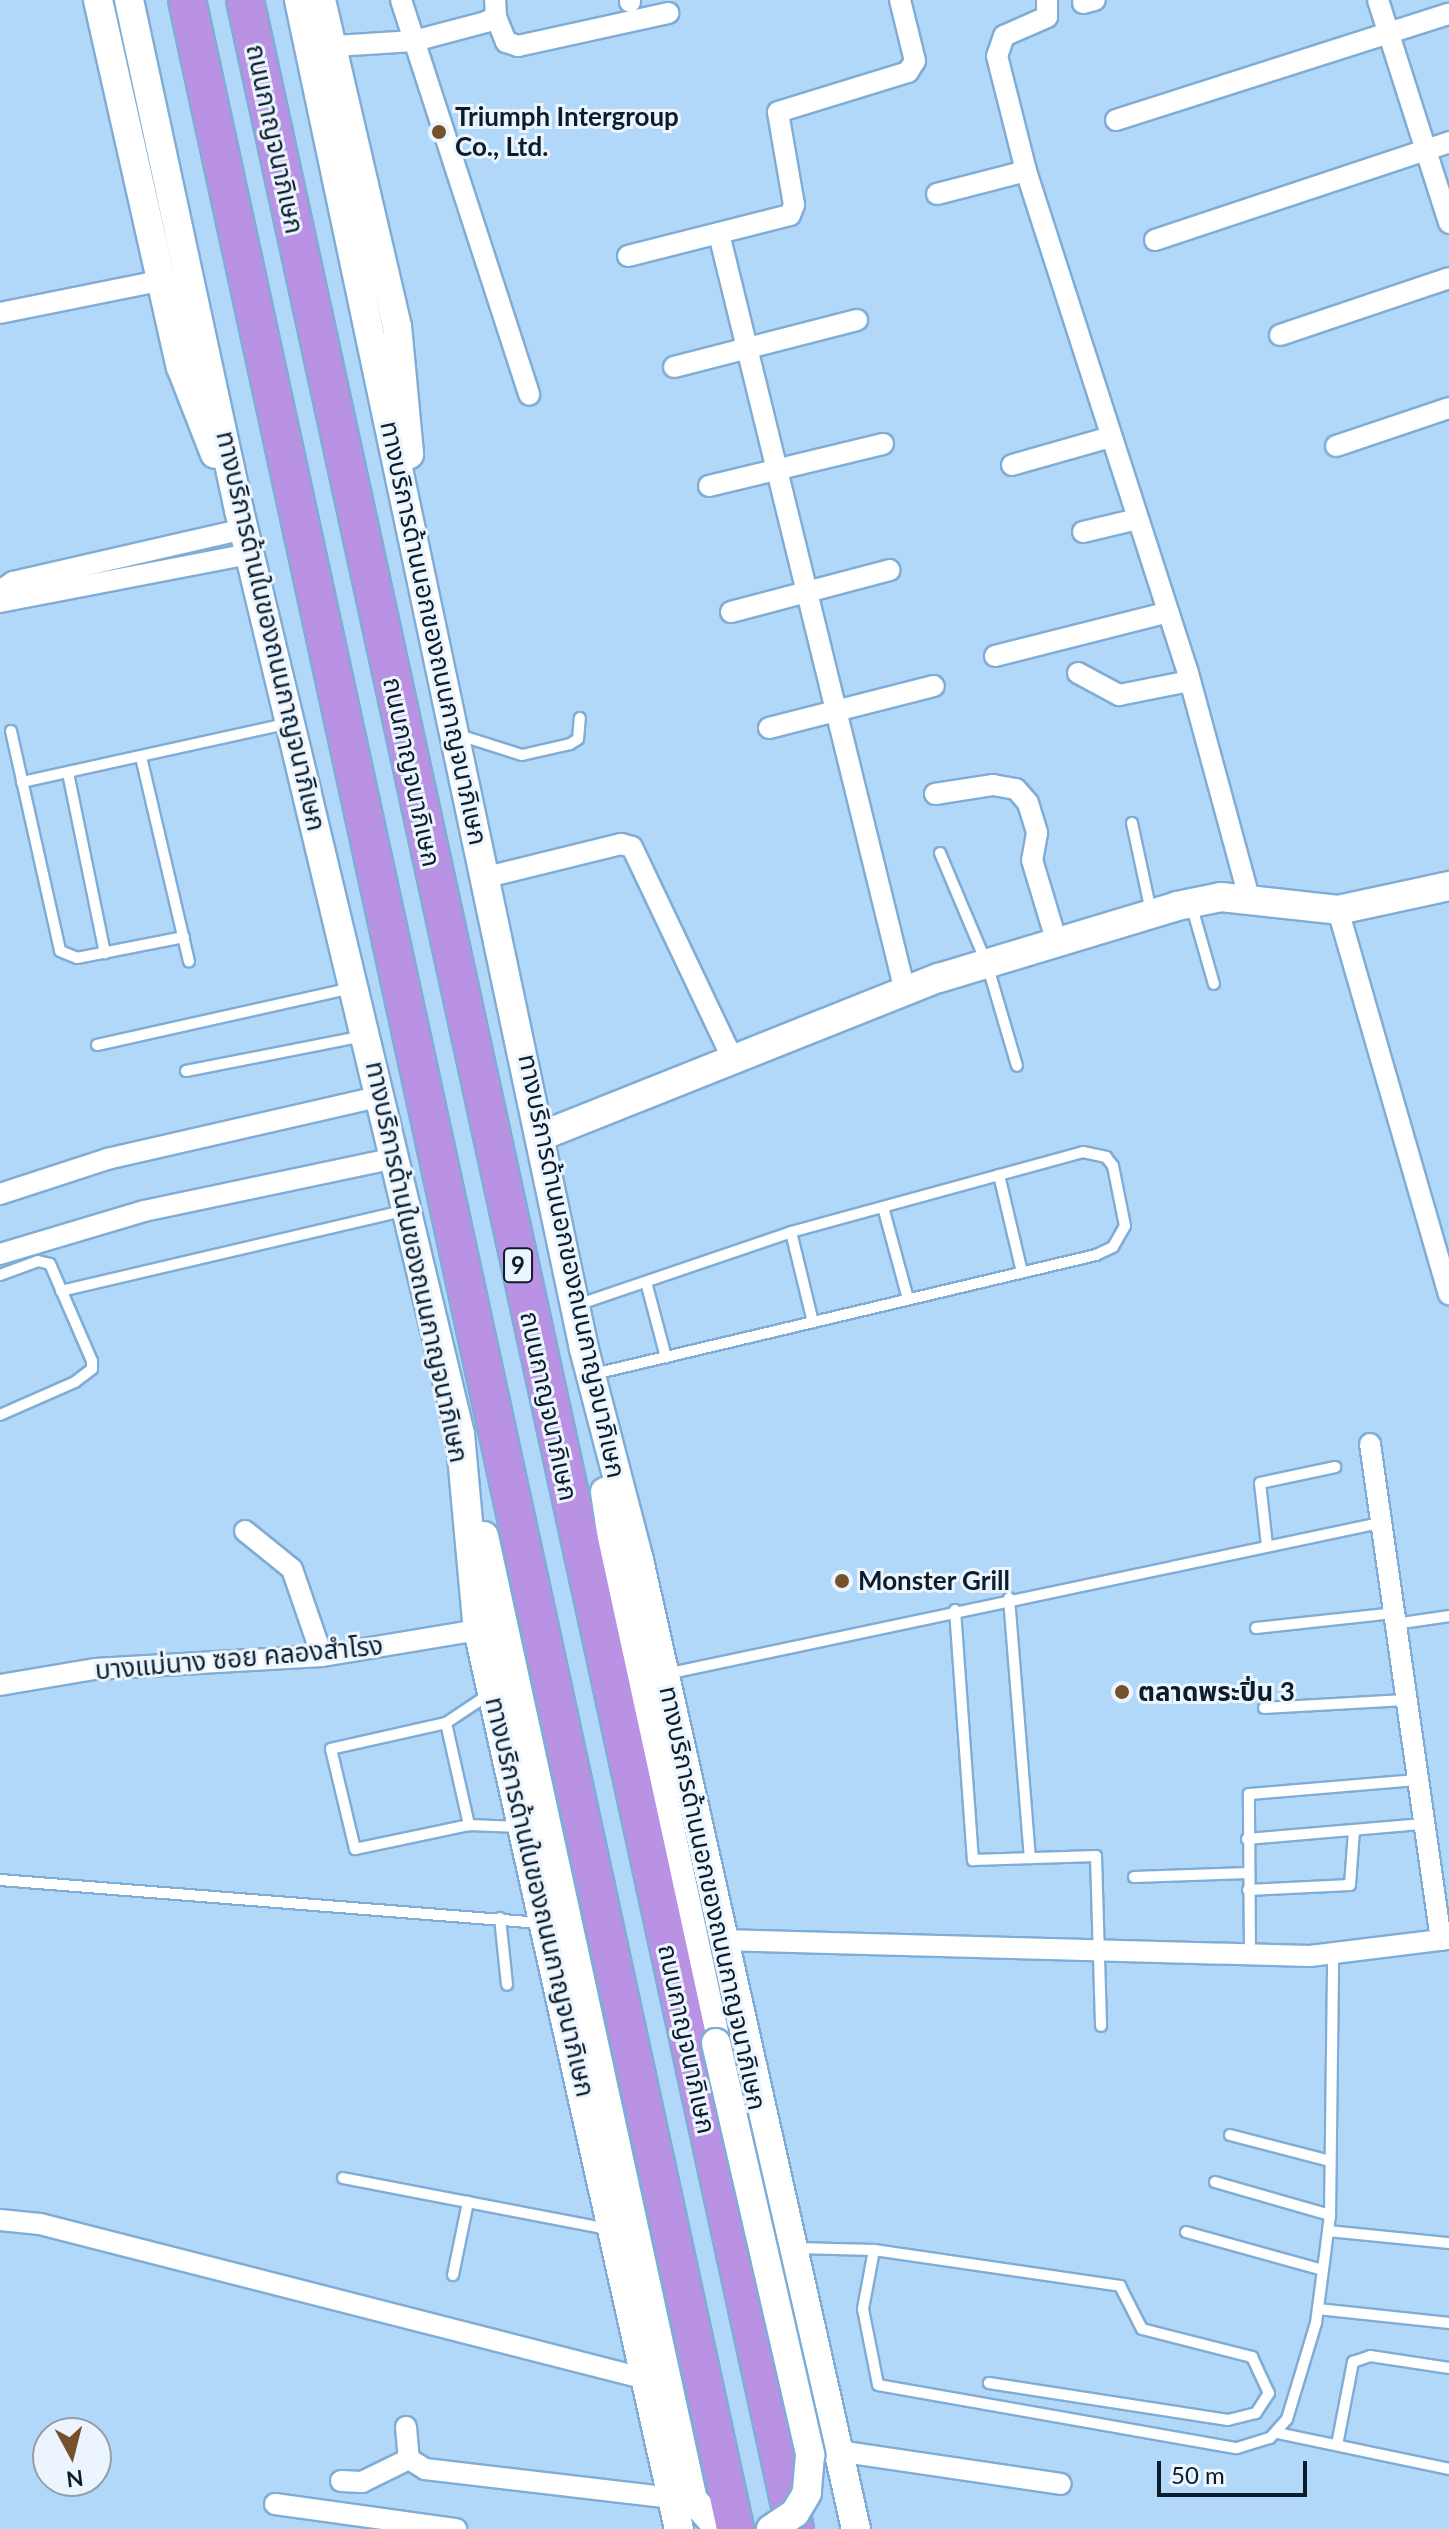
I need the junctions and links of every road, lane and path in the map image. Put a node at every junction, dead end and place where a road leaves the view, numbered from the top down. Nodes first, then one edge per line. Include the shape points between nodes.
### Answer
1 (98, 0) edge
2 (245, 0) edge
3 (299, 0) edge
4 (321, 0) edge
5 (401, 0) edge
6 (900, 0) edge
7 (1047, 0) edge
8 (1378, 0) edge
9 (188, 5) edge
10 (131, 8) edge
11 (496, 9) edge
12 (668, 13) dead end
13 (1448, 14) edge
14 (1389, 34) junction
15 (414, 41) junction
16 (335, 46) junction
17 (1116, 120) dead end
18 (1449, 142) edge
19 (1428, 150) junction
20 (1026, 171) junction
21 (937, 194) dead end
22 (1449, 223) edge
23 (719, 234) junction
24 (1155, 240) dead end
25 (628, 256) dead end
26 (1449, 278) edge
27 (163, 280) junction
28 (0, 313) edge
29 (857, 320) dead end
30 (1280, 335) dead end
31 (749, 348) junction
32 (674, 367) dead end
33 (529, 395) dead end
34 (1449, 408) edge
35 (1110, 437) junction
36 (883, 444) dead end
37 (1336, 446) dead end
38 (1012, 465) dead end
39 (776, 469) junction
40 (709, 486) dead end
41 (1137, 519) junction
42 (411, 523) junction
43 (245, 531) junction
44 (1083, 532) dead end
45 (890, 570) dead end
46 (0, 591) edge
47 (804, 592) junction
48 (0, 602) edge
49 (731, 612) dead end
50 (1169, 612) junction
51 (995, 656) dead end
52 (1078, 673) dead end
53 (1190, 681) junction
54 (934, 686) dead end
55 (836, 711) junction
56 (580, 718) dead end
57 (292, 722) junction
58 (769, 728) dead end
59 (11, 731) dead end
60 (458, 735) junction
61 (141, 757) junction
62 (68, 773) junction
63 (22, 782) junction
64 (935, 794) dead end
65 (1132, 823) dead end
66 (940, 853) dead end
67 (487, 877) junction
68 (1449, 886) edge
69 (1249, 898) junction
70 (1190, 902) junction
71 (1338, 910) junction
72 (1151, 914) junction
73 (184, 937) junction
74 (1057, 943) junction
75 (105, 953) junction
76 (189, 961) dead end
77 (987, 964) junction
78 (1214, 984) dead end
79 (356, 987) junction
80 (905, 991) junction
81 (367, 1036) junction
82 (97, 1045) dead end
83 (733, 1060) junction
84 (1017, 1066) dead end
85 (186, 1071) dead end
86 (382, 1096) junction
87 (541, 1136) junction
88 (395, 1158) junction
89 (999, 1175) junction
90 (0, 1194) edge
91 (883, 1207) junction
92 (407, 1210) junction
93 (791, 1232) junction
94 (0, 1254) edge
95 (1022, 1272) junction
96 (0, 1275) edge
97 (646, 1282) junction
98 (61, 1291) junction
99 (1449, 1294) edge
100 (908, 1299) junction
101 (576, 1306) junction
102 (813, 1322) junction
103 (666, 1357) junction
104 (588, 1362) junction
105 (0, 1415) edge
106 (460, 1434) junction
107 (1370, 1444) dead end
108 (1335, 1467) dead end
109 (1380, 1523) junction
110 (245, 1531) dead end
111 (1267, 1546) junction
112 (1009, 1598) junction
113 (955, 1610) junction
114 (1449, 1616) edge
115 (1394, 1619) junction
116 (1256, 1628) dead end
117 (478, 1630) junction
118 (322, 1656) junction
119 (664, 1675) junction
120 (0, 1685) edge
121 (493, 1691) junction
122 (1405, 1700) junction
123 (1264, 1708) dead end
124 (446, 1723) junction
125 (1417, 1780) junction
126 (1423, 1824) junction
127 (469, 1825) junction
128 (526, 1828) junction
129 (1354, 1830) junction
130 (1247, 1839) junction
131 (1030, 1858) junction
132 (1248, 1873) junction
133 (1134, 1877) dead end
134 (0, 1880) edge
135 (1248, 1890) junction
136 (500, 1918) junction
137 (548, 1924) junction
138 (1445, 1939) edge
139 (721, 1940) junction
140 (1102, 1950) junction
141 (1250, 1955) junction
142 (1333, 1955) junction
143 (507, 1985) dead end
144 (1101, 2026) dead end
145 (1230, 2135) dead end
146 (1330, 2161) junction
147 (343, 2178) dead end
148 (1215, 2182) dead end
149 (468, 2202) junction
150 (1330, 2215) junction
151 (0, 2220) edge
152 (614, 2230) junction
153 (1328, 2231) junction
154 (1186, 2232) dead end
155 (1449, 2243) edge
156 (790, 2248) junction
157 (874, 2250) junction
158 (1323, 2270) junction
159 (453, 2275) dead end
160 (1318, 2309) junction
161 (1449, 2323) edge
162 (1449, 2368) edge
163 (646, 2379) junction
164 (989, 2383) dead end
165 (406, 2427) dead end
166 (1277, 2433) junction
167 (1337, 2445) junction
168 (838, 2451) junction
169 (409, 2459) junction
170 (1449, 2469) edge
171 (341, 2481) dead end
172 (1061, 2484) dead end
173 (672, 2498) junction
174 (275, 2504) dead end
175 (456, 2529) edge
176 (679, 2529) edge
177 (720, 2529) edge
178 (735, 2529) edge
179 (771, 2529) edge
180 (795, 2529) edge
181 (856, 2529) edge

1 - 27 main road
2 - 180 highway, ถนนกาญจนาภิเษก / 9
3 - 42 main road, ทางบริการด้านนอกของถนนกาญจนาภิเษก
4 - 16 main road
5 - 15 street
6 - 23 street via 913,67 783,107 777,122 794,205 790,215
7 - 20 street via 1047,17 997,44
8 - 14 street
9 - 178 highway, 9
10 - 43 main road, ทางบริการด้านในของถนนกาญจนาภิเษก
11 - 12 street via 506,42 518,46
11 - 15 street
13 - 14 street
14 - 17 street
14 - 19 street
15 - 16 street
15 - 33 street
16 - 42 main road via 397,326 408,396
18 - 19 street
19 - 22 street
19 - 24 street
20 - 21 street
20 - 35 street
23 - 25 street
23 - 31 street
26 - 30 street
27 - 28 street
27 - 43 main road via 189,393
29 - 31 street
31 - 32 street
31 - 39 street
34 - 37 street
35 - 38 street
35 - 41 street
36 - 39 street
39 - 40 street
39 - 47 street
41 - 44 street
41 - 50 street
42 - 60 main road, ทางบริการด้านนอกของถนนกาญจนาภิเษก
43 - 46 street via 13,582
43 - 48 street
43 - 57 main road, ทางบริการด้านในของถนนกาญจนาภิเษก
45 - 47 street
47 - 49 street
47 - 55 street
50 - 51 street
50 - 53 street
52 - 53 street via 1119,695
53 - 69 street
54 - 55 street
55 - 58 street
55 - 80 street
56 - 60 lane via 578,739 522,755
57 - 61 lane
57 - 79 main road, ทางบริการด้านในของถนนกาญจนาภิเษก
59 - 63 lane
60 - 67 main road, ทางบริการด้านนอกของถนนกาญจนาภิเษก
61 - 62 lane
61 - 73 lane
62 - 63 lane
62 - 75 lane
63 - 75 lane via 60,951 77,958
64 - 74 street via 993,785 1016,789 1028,803 1037,833 1032,860
65 - 72 lane
66 - 77 lane
67 - 83 street via 621,844 632,847
67 - 87 main road, ทางบริการด้านนอกของถนนกาญจนาภิเษก
68 - 71 main road
69 - 70 main road
69 - 71 main road
70 - 72 main road
70 - 78 lane
71 - 99 street
72 - 74 main road
73 - 75 lane
73 - 76 lane
74 - 77 main road
77 - 80 main road
77 - 84 lane
79 - 81 main road, ทางบริการด้านในของถนนกาญจนาภิเษก
79 - 82 lane
80 - 83 main road
81 - 85 lane
81 - 86 main road, ทางบริการด้านในของถนนกาญจนาภิเษก
83 - 87 main road
86 - 88 main road, ทางบริการด้านในของถนนกาญจนาภิเษก
86 - 90 street via 107,1159
87 - 101 main road, ทางบริการด้านนอกของถนนกาญจนาภิเษก
88 - 92 main road, ทางบริการด้านในของถนนกาญจนาภิเษก
88 - 94 street via 144,1211
89 - 91 lane
89 - 95 lane
89 - 95 lane via 1083,1152 1106,1157 1113,1166 1125,1226 1121,1237 1096,1255
91 - 93 lane
91 - 100 lane
92 - 98 lane
92 - 106 main road, ทางบริการด้านในของถนนกาญจนาภิเษก
93 - 97 lane
93 - 102 lane
95 - 100 lane
96 - 98 lane via 46,1261
97 - 101 lane
97 - 103 lane
98 - 105 lane via 92,1369
100 - 102 lane
101 - 104 main road, ทางบริการด้านนอกของถนนกาญจนาภิเษก
102 - 103 lane
103 - 104 lane
104 - 119 main road, ทางบริการด้านนอกของถนนกาญจนาภิเษก
104 - 179 main road, bridge via 621,1599 810,2455 807,2493 795,2513
106 - 117 main road, ทางบริการด้านในของถนนกาญจนาภิเษก
106 - 177 main road via 603,2064 693,2500
107 - 109 street
108 - 111 lane via 1260,1483
109 - 111 lane
109 - 115 street
110 - 118 street via 277,1550 292,1569
111 - 112 lane
112 - 113 lane
112 - 131 lane
113 - 119 lane
113 - 131 lane via 973,1860
114 - 115 lane
115 - 116 lane
115 - 122 street
117 - 118 street, บางแม่นาง ซอย คลองสำโรง
117 - 121 main road, ทางบริการด้านในของถนนกาญจนาภิเษก
118 - 120 street, บางแม่นาง ซอย คลองสำโรง via 83,1670
119 - 139 main road, ทางบริการด้านนอกของถนนกาญจนาภิเษก
121 - 124 lane
121 - 128 main road, ทางบริการด้านในของถนนกาญจนาภิเษก
122 - 123 lane
122 - 125 street
124 - 127 lane
124 - 127 lane via 331,1749 355,1849
125 - 126 street
125 - 130 lane via 1255,1792 1246,1799
126 - 129 lane
126 - 138 street
127 - 128 lane
128 - 137 main road, ทางบริการด้านในของถนนกาญจนาภิเษก
129 - 130 lane
129 - 135 lane via 1350,1885
130 - 132 lane
131 - 140 lane via 1096,1856
132 - 133 lane
132 - 135 lane
134 - 136 lane
135 - 141 lane
136 - 137 lane
136 - 143 lane
137 - 152 main road, ทางบริการด้านในของถนนกาญจนาภิเษก
138 - 142 street
139 - 140 street
139 - 156 main road, ทางบริการด้านนอกของถนนกาญจนาภิเษก
140 - 141 street
140 - 144 lane
141 - 142 street
142 - 146 lane
145 - 146 lane
146 - 150 lane
147 - 149 lane
148 - 150 lane
149 - 152 lane
149 - 159 lane
150 - 153 lane
151 - 163 street via 40,2224
152 - 163 main road, ทางบริการด้านในของถนนกาญจนาภิเษก
153 - 155 lane
153 - 158 lane
154 - 158 lane
156 - 157 lane
156 - 168 main road, ทางบริการด้านนอกของถนนกาญจนาภิเษก
157 - 164 lane via 1120,2286 1142,2329 1252,2357 1269,2393 1256,2413 1228,2420
157 - 166 lane via 863,2309 878,2385 1237,2448
158 - 160 lane
160 - 161 lane
160 - 166 lane via 1287,2419
162 - 167 lane via 1370,2356 1353,2362
163 - 173 main road, ทางบริการด้านในของถนนกาญจนาภิเษก
165 - 169 street
166 - 167 lane
167 - 170 lane
168 - 172 street
168 - 181 main road, ทางบริการด้านนอกของถนนกาญจนาภิเษก
169 - 171 street via 362,2482
169 - 173 street via 443,2472
173 - 176 main road, ทางบริการด้านในของถนนกาญจนาภิเษก
174 - 175 street

